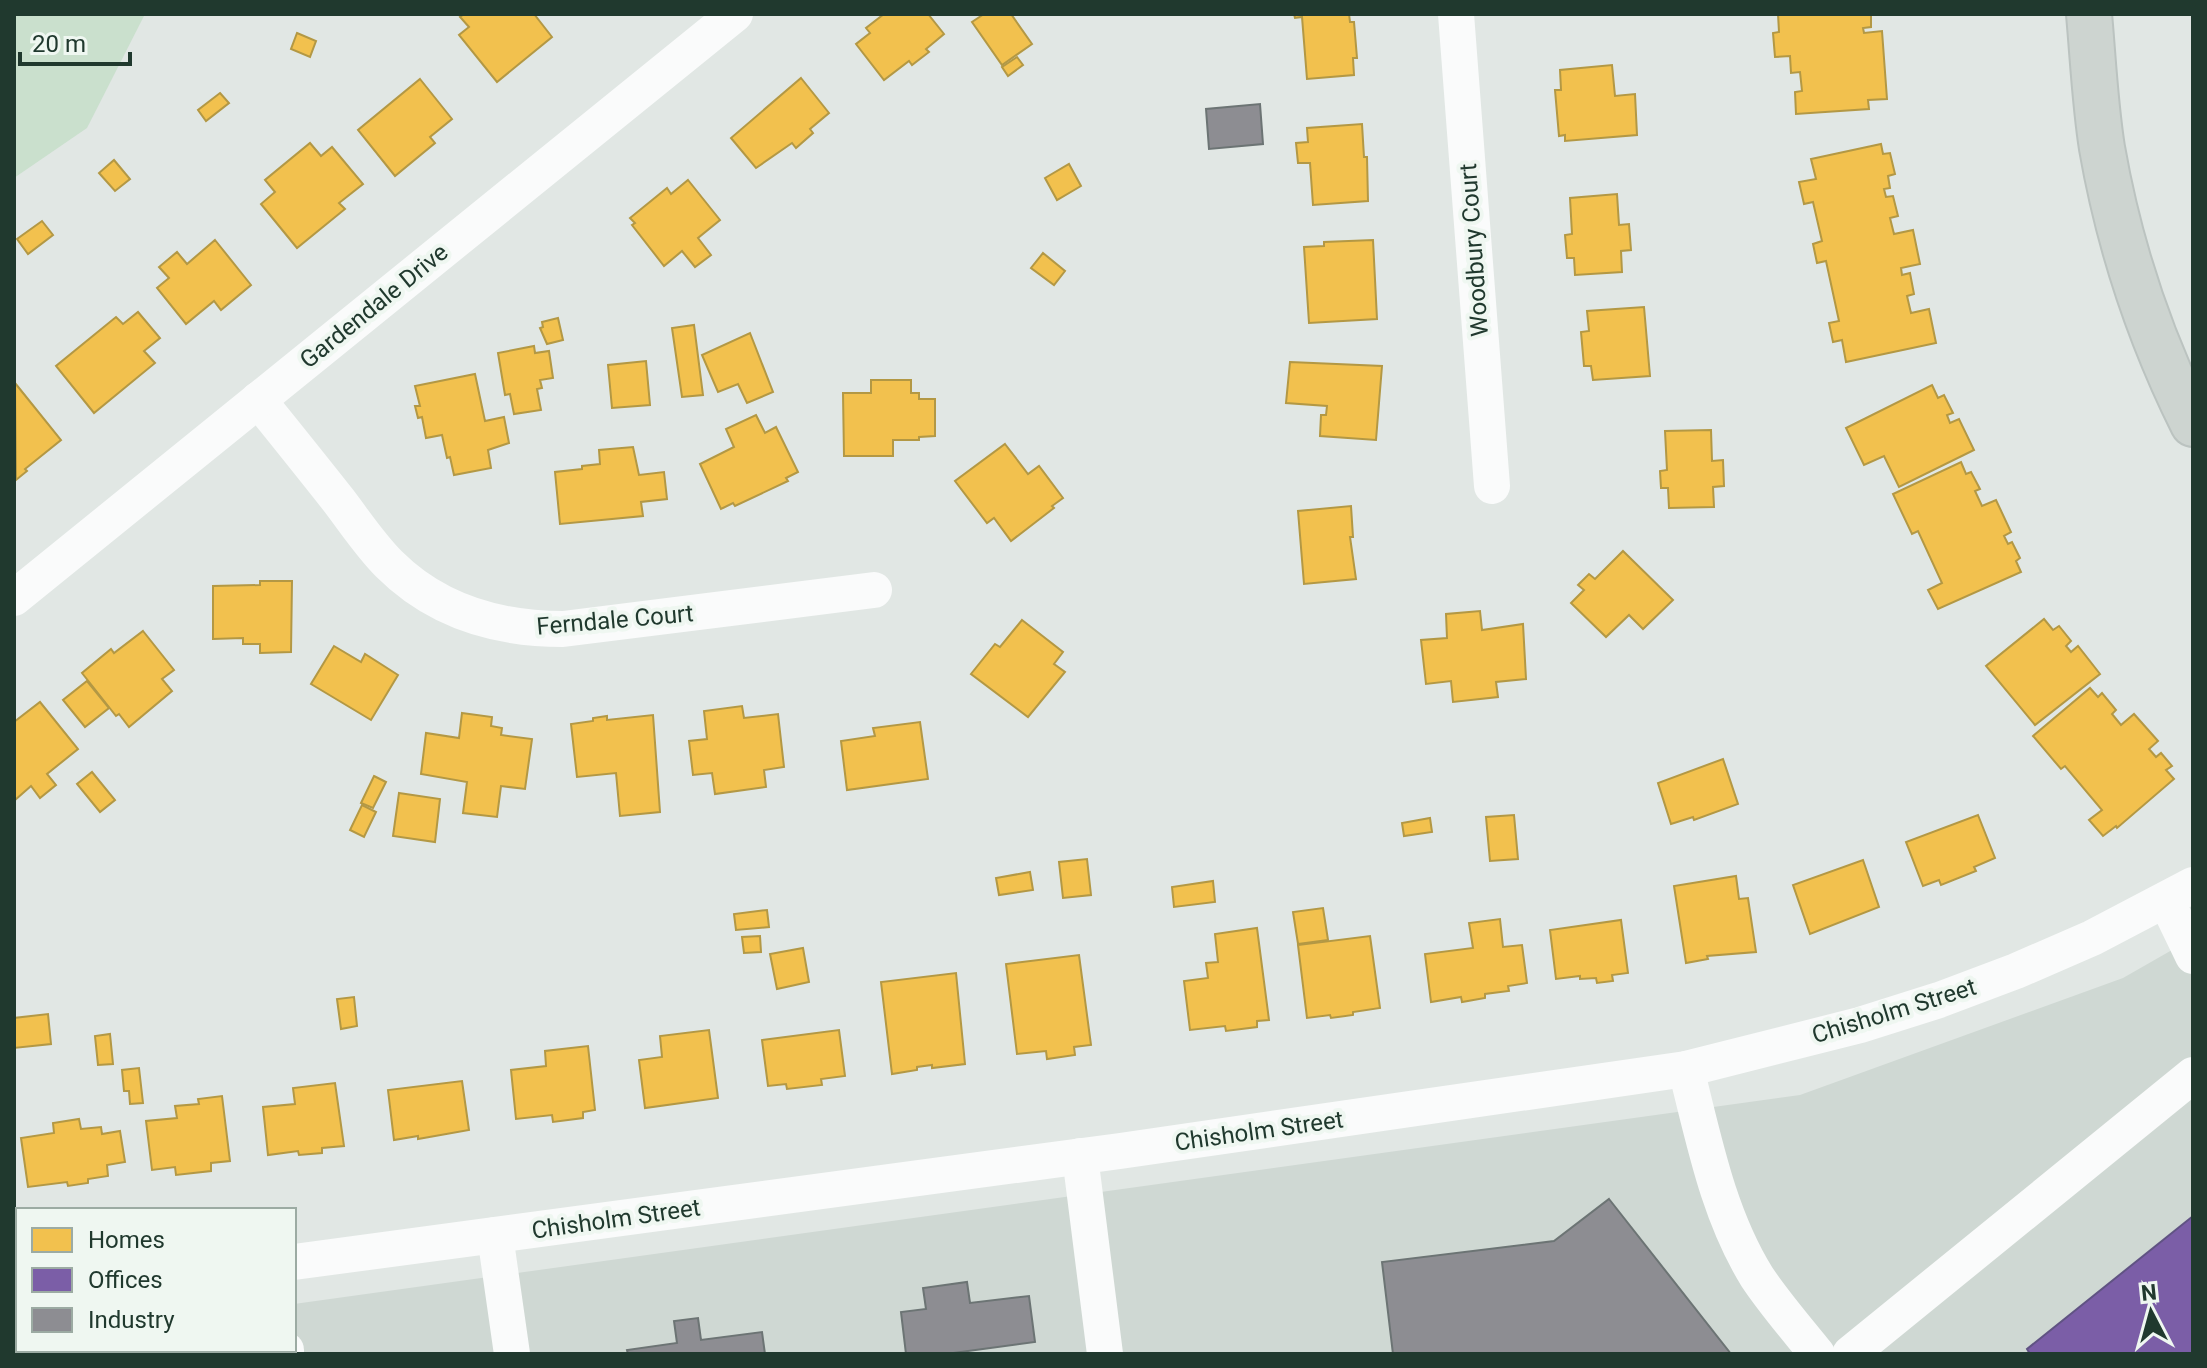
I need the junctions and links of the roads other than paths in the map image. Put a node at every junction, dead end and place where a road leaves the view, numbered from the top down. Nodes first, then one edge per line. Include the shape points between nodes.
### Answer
1 (735, 14) edge
2 (1456, 14) edge
3 (2089, 14) edge
4 (258, 400) junction
5 (2193, 424) edge
6 (1492, 486) dead end
7 (874, 590) dead end
8 (14, 598) edge
9 (2180, 893) edge
10 (2193, 956) edge
11 (1686, 1069) junction
12 (2193, 1075) edge
13 (1080, 1156) junction
14 (495, 1235) junction
15 (296, 1262) edge
16 (512, 1354) edge
17 (1105, 1354) edge
18 (1817, 1354) edge
19 (1850, 1354) edge

1 - 4 street, Gardendale Drive
2 - 6 street, Woodbury Court
3 - 5 main road via 2113,205 2147,322
4 - 7 street, Ferndale Court via 389,564 468,615 520,628 563,629
4 - 8 street, Gardendale Drive
9 - 10 street
9 - 11 street, Chisholm Street via 2092,938 1939,1000
11 - 13 street, Chisholm Street
11 - 18 street via 1736,1237 1772,1299
12 - 19 street
13 - 14 street, Chisholm Street
13 - 17 street
14 - 15 street, Chisholm Street
14 - 16 street

